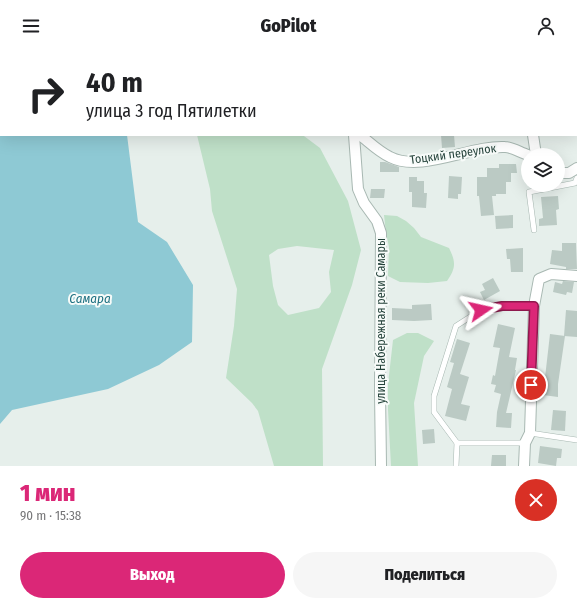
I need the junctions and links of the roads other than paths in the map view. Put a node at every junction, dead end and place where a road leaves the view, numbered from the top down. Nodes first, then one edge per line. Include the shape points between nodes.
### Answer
1 (354, 136) edge
2 (361, 136) edge
3 (533, 136) edge
4 (535, 148) edge
5 (521, 152) edge
6 (577, 168) edge
7 (565, 173) edge
8 (577, 178) edge
9 (534, 230) dead end
10 (577, 276) edge
11 (534, 306) junction
12 (530, 433) junction
13 (577, 440) edge
14 (457, 443) junction
15 (525, 443) junction
16 (381, 466) edge
17 (456, 466) edge
18 (524, 466) edge

1 - 16 street, улица Набережная реки Самары via 358,189 377,221 381,233
2 - 5 street, Тоцкий переулок via 390,157 408,162 506,147
3 - 4 street
6 - 7 street
8 - 9 lane via 575,183 529,192
10 - 11 street via 551,274 539,279
11 - 12 street
11 - 14 lane via 502,306 481,310 456,326 434,396 434,412
12 - 13 lane
12 - 15 street
14 - 15 lane
14 - 17 lane
15 - 18 street

